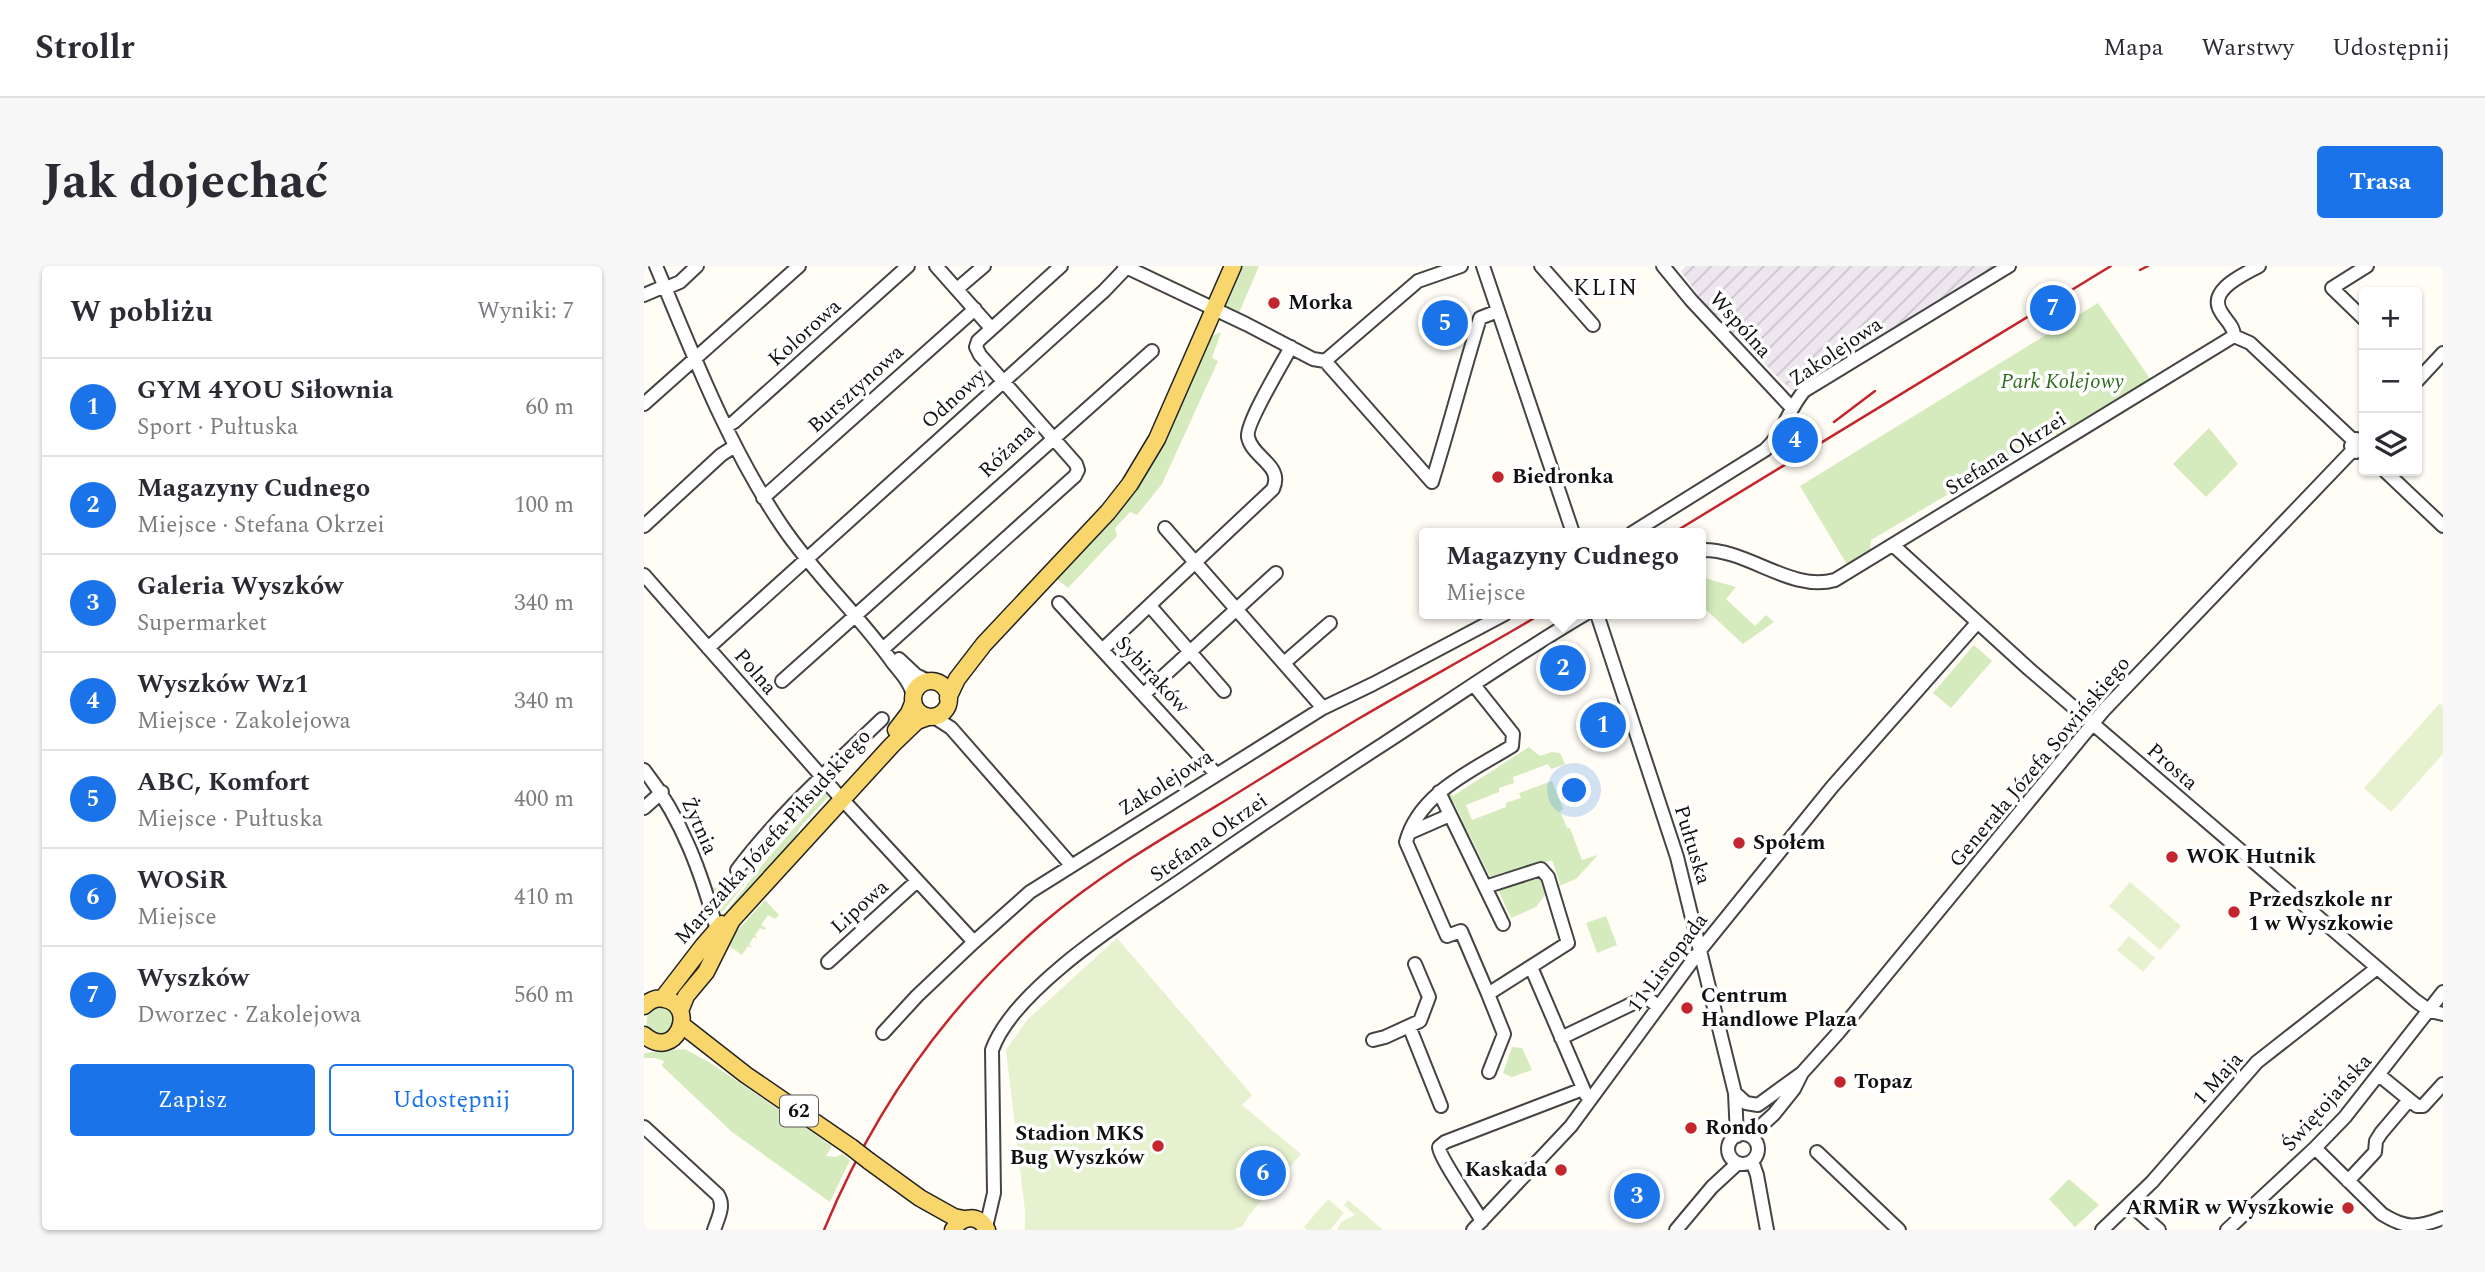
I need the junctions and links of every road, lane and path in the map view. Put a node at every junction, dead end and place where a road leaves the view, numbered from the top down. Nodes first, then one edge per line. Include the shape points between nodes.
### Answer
1 (656, 266) edge
2 (697, 266) edge
3 (799, 266) edge
4 (908, 266) edge
5 (936, 266) edge
6 (984, 266) edge
7 (1061, 266) edge
8 (1233, 266) edge
9 (1461, 266) edge
10 (1483, 266) edge
11 (1541, 266) edge
12 (1663, 266) edge
13 (2009, 266) edge
14 (2259, 266) edge
15 (2367, 266) edge
16 (1125, 267) edge
17 (665, 287) junction
18 (957, 289) junction
19 (644, 295) edge
20 (975, 309) junction
21 (1213, 309) junction
22 (1498, 311) junction
23 (2359, 315) edge
24 (1593, 325) dead end
25 (991, 328) junction
26 (2234, 337) junction
27 (1291, 347) junction
28 (1152, 351) dead end
29 (696, 358) junction
30 (1325, 361) junction
31 (2440, 361) edge
32 (2422, 373) edge
33 (1003, 380) junction
34 (644, 404) edge
35 (1791, 407) junction
36 (726, 427) junction
37 (1054, 438) junction
38 (2359, 443) edge
39 (735, 446) junction
40 (2359, 447) edge
41 (2390, 476) edge
42 (763, 498) junction
43 (644, 526) edge
44 (2443, 526) edge
45 (1165, 528) dead end
46 (1571, 528) edge
47 (1640, 528) edge
48 (1894, 546) junction
49 (1706, 550) edge
50 (806, 559) junction
51 (1196, 562) junction
52 (1276, 573) dead end
53 (644, 575) edge
54 (1059, 603) dead end
55 (1150, 606) junction
56 (1238, 609) junction
57 (856, 616) junction
58 (1496, 619) edge
59 (1577, 619) edge
60 (1599, 619) edge
61 (1977, 623) junction
62 (1330, 624) dead end
63 (984, 644) junction
64 (708, 648) junction
65 (884, 648) junction
66 (1102, 650) junction
67 (1190, 652) junction
68 (1284, 663) junction
69 (782, 681) dead end
70 (931, 681) junction
71 (1474, 685) junction
72 (1224, 691) dead end
73 (1144, 695) junction
74 (913, 698) junction
75 (1323, 708) junction
76 (939, 710) junction
77 (881, 719) dead end
78 (2092, 723) junction
79 (644, 770) edge
80 (1216, 774) junction
81 (821, 776) junction
82 (662, 792) junction
83 (1439, 792) junction
84 (840, 797) junction
85 (644, 808) edge
86 (1450, 815) junction
87 (1409, 833) junction
88 (1071, 865) junction
89 (737, 870) dead end
90 (918, 881) junction
91 (1485, 887) junction
92 (1503, 925) dead end
93 (718, 937) junction
94 (974, 942) junction
95 (1701, 949) junction
96 (828, 962) dead end
97 (1415, 964) dead end
98 (1531, 967) junction
99 (2377, 968) junction
100 (2443, 992) edge
101 (1488, 994) junction
102 (650, 1002) edge
103 (1658, 1007) junction
104 (2436, 1012) edge
105 (681, 1018) junction
106 (1409, 1026) junction
107 (883, 1033) dead end
108 (1561, 1038) junction
109 (646, 1039) edge
110 (669, 1040) junction
111 (1373, 1040) dead end
112 (1489, 1072) dead end
113 (1802, 1073) junction
114 (746, 1075) junction
115 (2379, 1076) junction
116 (2443, 1084) edge
117 (1583, 1089) junction
118 (1735, 1093) junction
119 (2409, 1100) junction
120 (1590, 1101) junction
121 (1441, 1106) dead end
122 (1774, 1114) junction
123 (644, 1127) edge
124 (1745, 1136) junction
125 (2315, 1148) junction
126 (1817, 1152) dead end
127 (1744, 1159) junction
128 (2348, 1181) junction
129 (992, 1183) junction
130 (2130, 1203) junction
131 (2443, 1218) edge
132 (960, 1224) edge
133 (1478, 1225) edge
134 (2403, 1228) edge
135 (987, 1229) edge
136 (714, 1230) edge
137 (1676, 1230) edge
138 (1767, 1230) edge
139 (1899, 1230) edge
140 (2102, 1230) edge
141 (2159, 1230) edge
142 (2227, 1230) edge

1 - 17 street
2 - 17 street via 680,282
3 - 29 street
4 - 36 street, Kolorowa
5 - 18 street
6 - 18 street
7 - 25 street
8 - 21 main road
9 - 30 street via 1418,281
10 - 22 street
11 - 24 street
12 - 35 street, Wspólna
13 - 35 street, Zakolejowa via 1804,391
14 - 26 street via 2219,294 2219,310
15 - 23 street via 2332,288
16 - 21 street
16 - 33 street, Odnowy
17 - 19 street
17 - 29 street
18 - 20 street
20 - 25 street
20 - 42 street, Bursztynowa
21 - 27 street
21 - 63 main road via 1157,439 1130,484
22 - 30 street via 1480,318 1432,482
22 - 46 street
25 - 33 street, Różana via 976,347
26 - 38 street via 2250,343
26 - 48 street, Stefana Okrzei
27 - 30 street
27 - 51 street via 1248,429 1251,444 1273,470 1275,485
28 - 37 street
29 - 34 street
29 - 36 street
31 - 32 street
33 - 37 street, Różana
33 - 50 street, Odnowy
35 - 47 street, Zakolejowa via 1775,441 1765,450
36 - 39 street
37 - 57 street, Różana
37 - 65 street via 1076,464 1075,476
39 - 42 street
39 - 43 street
40 - 78 street, Generała Józefa Sowińskiego
41 - 44 street
42 - 50 street
45 - 51 street
48 - 49 street, Stefana Okrzei via 1835,580 1815,584 1725,552
48 - 61 street, Prosta
50 - 57 street
50 - 64 street, Odnowy
51 - 55 street
51 - 56 street
52 - 56 street
53 - 64 street, Polna
54 - 66 street, Sybiraków
55 - 66 street
55 - 67 street, Sybiraków
56 - 67 street
56 - 68 street
57 - 65 street
57 - 69 street, Różana
58 - 75 street, Zakolejowa
59 - 71 street, Stefana Okrzei
60 - 95 street, Pułtuska via 1678,858
61 - 78 street, Prosta
61 - 95 street, 11 Listopada via 1832,787
62 - 68 street
63 - 70 main road via 951,672
63 - 76 main road
64 - 81 street, Polna
65 - 70 street via 914,674
65 - 74 street via 909,682
66 - 73 street, Sybiraków
67 - 72 street, Sybiraków
67 - 73 street
68 - 75 street
70 - 74 main road via 919,685
70 - 76 main road via 944,687
71 - 83 street via 1514,741
71 - 129 street, Stefana Okrzei via 1113,928 1023,1004 992,1050
73 - 80 street, Sybiraków
74 - 76 main road via 918,712
74 - 84 main road, Marszałka Józefa Piłsudskiego via 909,713
75 - 80 street, Zakolejowa
76 - 84 main road, Marszałka Józefa Piłsudskiego via 911,726
76 - 88 street
77 - 81 street
78 - 99 street, Prosta
78 - 113 street, Generała Józefa Sowińskiego
79 - 82 street, Żytnia
80 - 88 street, Zakolejowa
81 - 84 street, Polna
81 - 89 street
82 - 85 street
82 - 93 street, Żytnia via 691,847
83 - 86 street
83 - 87 street
84 - 90 street, Polna
84 - 93 main road, Marszałka Józefa Piłsudskiego
86 - 87 street
86 - 91 street
87 - 101 street via 1406,842 1447,936 1461,931
88 - 94 street, Zakolejowa via 1030,892
90 - 94 street, Polna
90 - 96 street, Lipowa
91 - 92 street
91 - 98 street via 1537,868 1545,872 1569,943
93 - 102 main road, Marszałka Józefa Piłsudskiego
93 - 105 main road, Marszałka Józefa Piłsudskiego via 706,972 686,996
94 - 107 street, Zakolejowa
95 - 103 street, 11 Listopada
95 - 118 street, Pułtuska
97 - 106 street via 1429,997 1420,1021
98 - 101 street
98 - 108 street
99 - 104 street, Prosta
99 - 130 street, 1 Maja via 2257,1062
100 - 104 street, Świętojańska
101 - 112 street via 1504,1034
102 - 105 main road, 62 via 676,1005
103 - 108 street via 1648,998 1642,999
103 - 120 street, 11 Listopada
104 - 115 street, Świętojańska
105 - 110 main road, Marszałka Józefa Piłsudskiego via 679,1032
105 - 114 main road, 62
106 - 111 street
106 - 121 street
108 - 117 street
109 - 110 main road, 62
110 - 114 main road, 62 via 685,1042
113 - 118 street via 1758,1105 1746,1103
113 - 122 street, Generała Józefa Sowińskiego
114 - 132 main road, 62, bridge
115 - 119 street
115 - 125 street, Świętojańska
116 - 119 street via 2423,1106
117 - 120 street
117 - 133 street via 1439,1147 1439,1155 1457,1178
118 - 124 street, Pułtuska
119 - 128 street via 2381,1133 2375,1152
120 - 133 street, 11 Listopada
122 - 124 street, Generała Józefa Sowińskiego
122 - 127 street, Generała Józefa Sowińskiego
123 - 136 street via 718,1195 722,1208
124 - 127 street
124 - 127 street via 1729,1144
125 - 128 street
125 - 142 street, Świętojańska
126 - 139 street
127 - 137 street, Generała Józefa Sowińskiego via 1712,1187
127 - 138 street via 1761,1197
128 - 134 street
129 - 132 street, Stefana Okrzei via 979,1212
129 - 135 street, Stefana Okrzei
130 - 140 street, 1 Maja
130 - 141 street
131 - 134 street
132 - 135 main road, 62 via 981,1222

